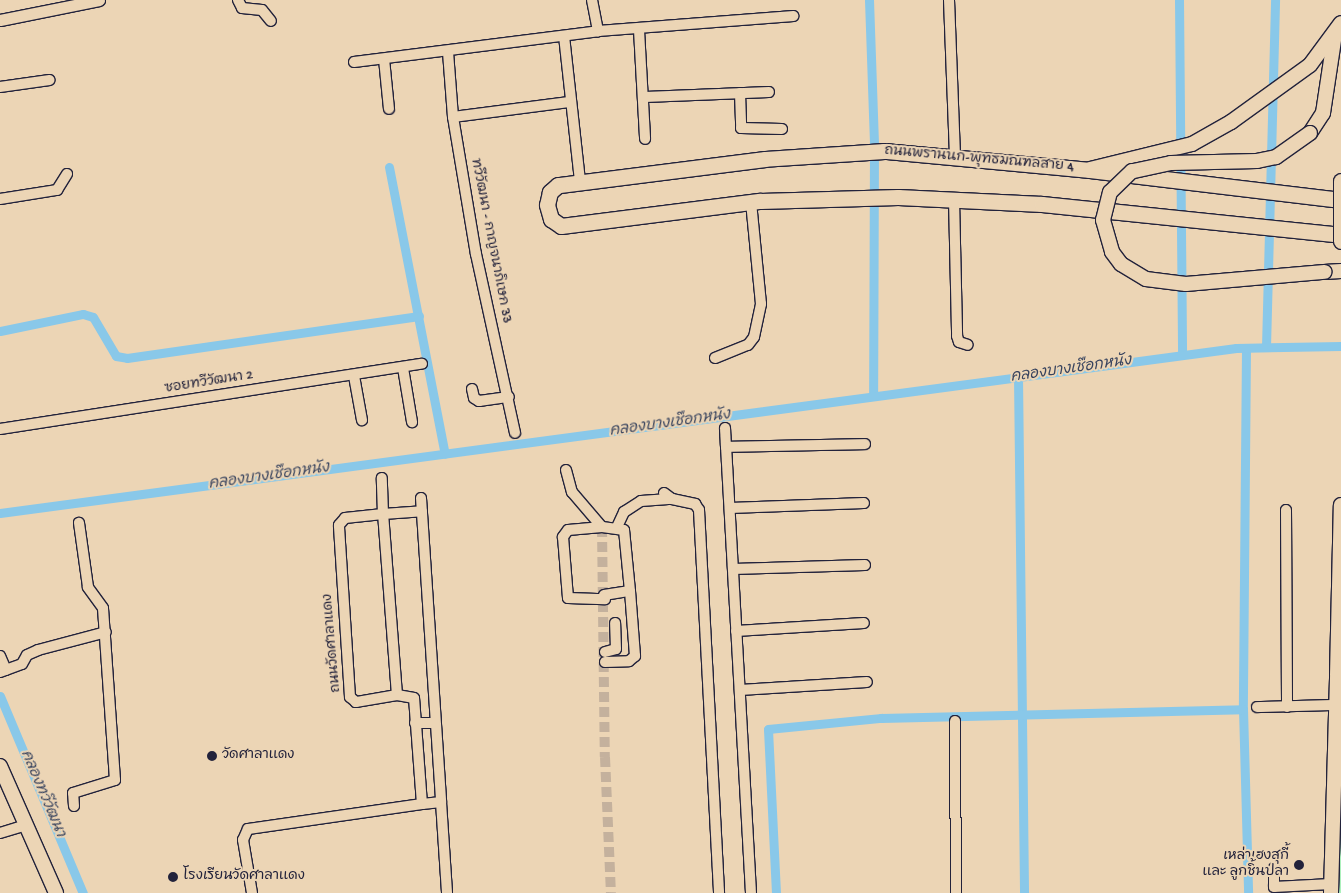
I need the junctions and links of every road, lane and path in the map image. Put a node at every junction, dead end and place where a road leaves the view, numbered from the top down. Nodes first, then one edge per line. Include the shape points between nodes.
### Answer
1 (99, 0) edge
2 (238, 0) edge
3 (592, 0) edge
4 (950, 0) edge
5 (793, 16) dead end
6 (0, 20) edge
7 (272, 21) dead end
8 (1338, 27) edge
9 (639, 30) junction
10 (598, 31) junction
11 (564, 36) junction
12 (448, 52) junction
13 (384, 59) junction
14 (354, 62) dead end
15 (50, 80) dead end
16 (0, 87) edge
17 (769, 92) dead end
18 (740, 93) junction
19 (645, 97) junction
20 (569, 102) junction
21 (388, 109) dead end
22 (452, 117) junction
23 (782, 129) dead end
24 (645, 140) dead end
25 (955, 156) junction
26 (1090, 170) junction
27 (68, 174) dead end
28 (1341, 181) edge
29 (580, 182) junction
30 (954, 199) junction
31 (0, 200) edge
32 (1341, 200) edge
33 (751, 202) junction
34 (1341, 235) edge
35 (1341, 240) edge
36 (1341, 271) edge
37 (968, 345) dead end
38 (715, 358) dead end
39 (422, 364) dead end
40 (403, 368) junction
41 (354, 376) junction
42 (472, 389) dead end
43 (509, 397) junction
44 (362, 420) dead end
45 (412, 422) dead end
46 (725, 428) dead end
47 (0, 429) edge
48 (515, 433) dead end
49 (865, 444) dead end
50 (726, 447) junction
51 (566, 470) dead end
52 (382, 478) dead end
53 (421, 498) dead end
54 (864, 503) dead end
55 (1341, 505) edge
56 (730, 508) junction
57 (422, 510) junction
58 (1286, 510) dead end
59 (383, 514) junction
60 (79, 523) dead end
61 (602, 527) junction
62 (617, 527) junction
63 (865, 565) dead end
64 (733, 569) junction
65 (630, 591) junction
66 (615, 623) dead end
67 (864, 623) dead end
68 (736, 631) junction
69 (106, 632) junction
70 (0, 656) edge
71 (4, 671) edge
72 (1339, 672) edge
73 (867, 682) dead end
74 (740, 690) junction
75 (397, 695) junction
76 (1336, 705) junction
77 (1287, 706) junction
78 (1257, 707) dead end
79 (955, 721) dead end
80 (435, 722) junction
81 (416, 723) junction
82 (0, 766) edge
83 (441, 802) junction
84 (422, 804) junction
85 (74, 806) dead end
86 (26, 824) junction
87 (0, 833) edge
88 (1274, 868) dead end
89 (1274, 890) edge
90 (1331, 890) edge
91 (56, 893) edge
92 (252, 893) edge
93 (447, 893) edge
94 (718, 893) edge
95 (751, 893) edge
96 (956, 893) edge

1 - 6 street
2 - 7 street via 242,8 262,10
3 - 10 street
4 - 25 street
5 - 9 street
8 - 26 main road via 1310,65 1192,144
8 - 36 main road, bridge via 1323,113 1310,133 1276,157 1257,161 1171,163 1132,171 1110,192 1103,220 1112,252 1121,264 1146,279 1186,284
9 - 10 street
9 - 19 street
10 - 11 street
11 - 12 street
11 - 20 street
12 - 13 street
12 - 22 street, ทวีวัฒนา - กาญจนาภิเษก 33
13 - 14 street
13 - 21 street
15 - 16 street
17 - 18 street
18 - 19 street
18 - 23 street via 741,128
19 - 24 street
20 - 22 street
20 - 29 street
22 - 43 street, ทวีวัฒนา - กาญจนาภิเษก 33 via 476,254
25 - 26 main road, ถนนพรานนก-พุทธมณฑลสาย 4
25 - 29 main road, ถนนพรานนก-พุทธมณฑลสาย 4 via 863,152 764,159
26 - 32 main road, ถนนพรานนก-พุทธมณฑลสาย 4
27 - 31 street via 57,190
28 - 35 main road, bridge
29 - 33 main road, ถนนพรานนก-พุทธมณฑลสาย 4 via 558,185 549,194 547,205 551,219 561,226
30 - 33 main road via 861,196
30 - 34 main road via 1042,204
30 - 37 street via 957,336 959,342
33 - 38 street via 761,304 754,337 748,345
39 - 40 street, ซอยทวีวัฒนา 2
40 - 41 street, ซอยทวีวัฒนา 2
40 - 45 street
41 - 44 street
41 - 47 street, ซอยทวีวัฒนา 2
42 - 43 street via 474,398 479,401
43 - 48 street, ทวีวัฒนา - กาญจนาภิเษก 33
46 - 50 street
49 - 50 street
50 - 56 street
51 - 61 street via 572,492
52 - 59 street
53 - 57 street
54 - 56 street
55 - 72 main road
56 - 64 street
57 - 59 street, ถนนวัดศาลาแดง
57 - 80 street
58 - 77 street
59 - 75 street
59 - 75 street, ถนนวัดศาลาแดง via 345,518 339,524 348,677 350,697 356,702
60 - 69 street via 88,587 103,608
61 - 62 street
61 - 65 street via 568,530 564,534 568,598 604,597
62 - 65 street via 625,533
62 - 94 street via 624,512 641,501 668,496 696,504 699,510
63 - 64 street
64 - 68 street
65 - 66 street via 635,656 630,660 605,657 616,649
67 - 68 street
68 - 74 street
69 - 71 street via 38,650 27,655 22,664
69 - 85 street via 115,780 73,793
70 - 71 street
72 - 76 main road
73 - 74 street
74 - 95 street
75 - 81 street via 414,698
76 - 77 street
76 - 90 main road
77 - 78 street
79 - 96 street
80 - 81 street
80 - 83 street
81 - 84 street
82 - 86 main road
83 - 84 street
83 - 93 street
84 - 92 street via 248,829 243,840
86 - 87 street
86 - 91 main road
88 - 89 street
89 - 90 street

